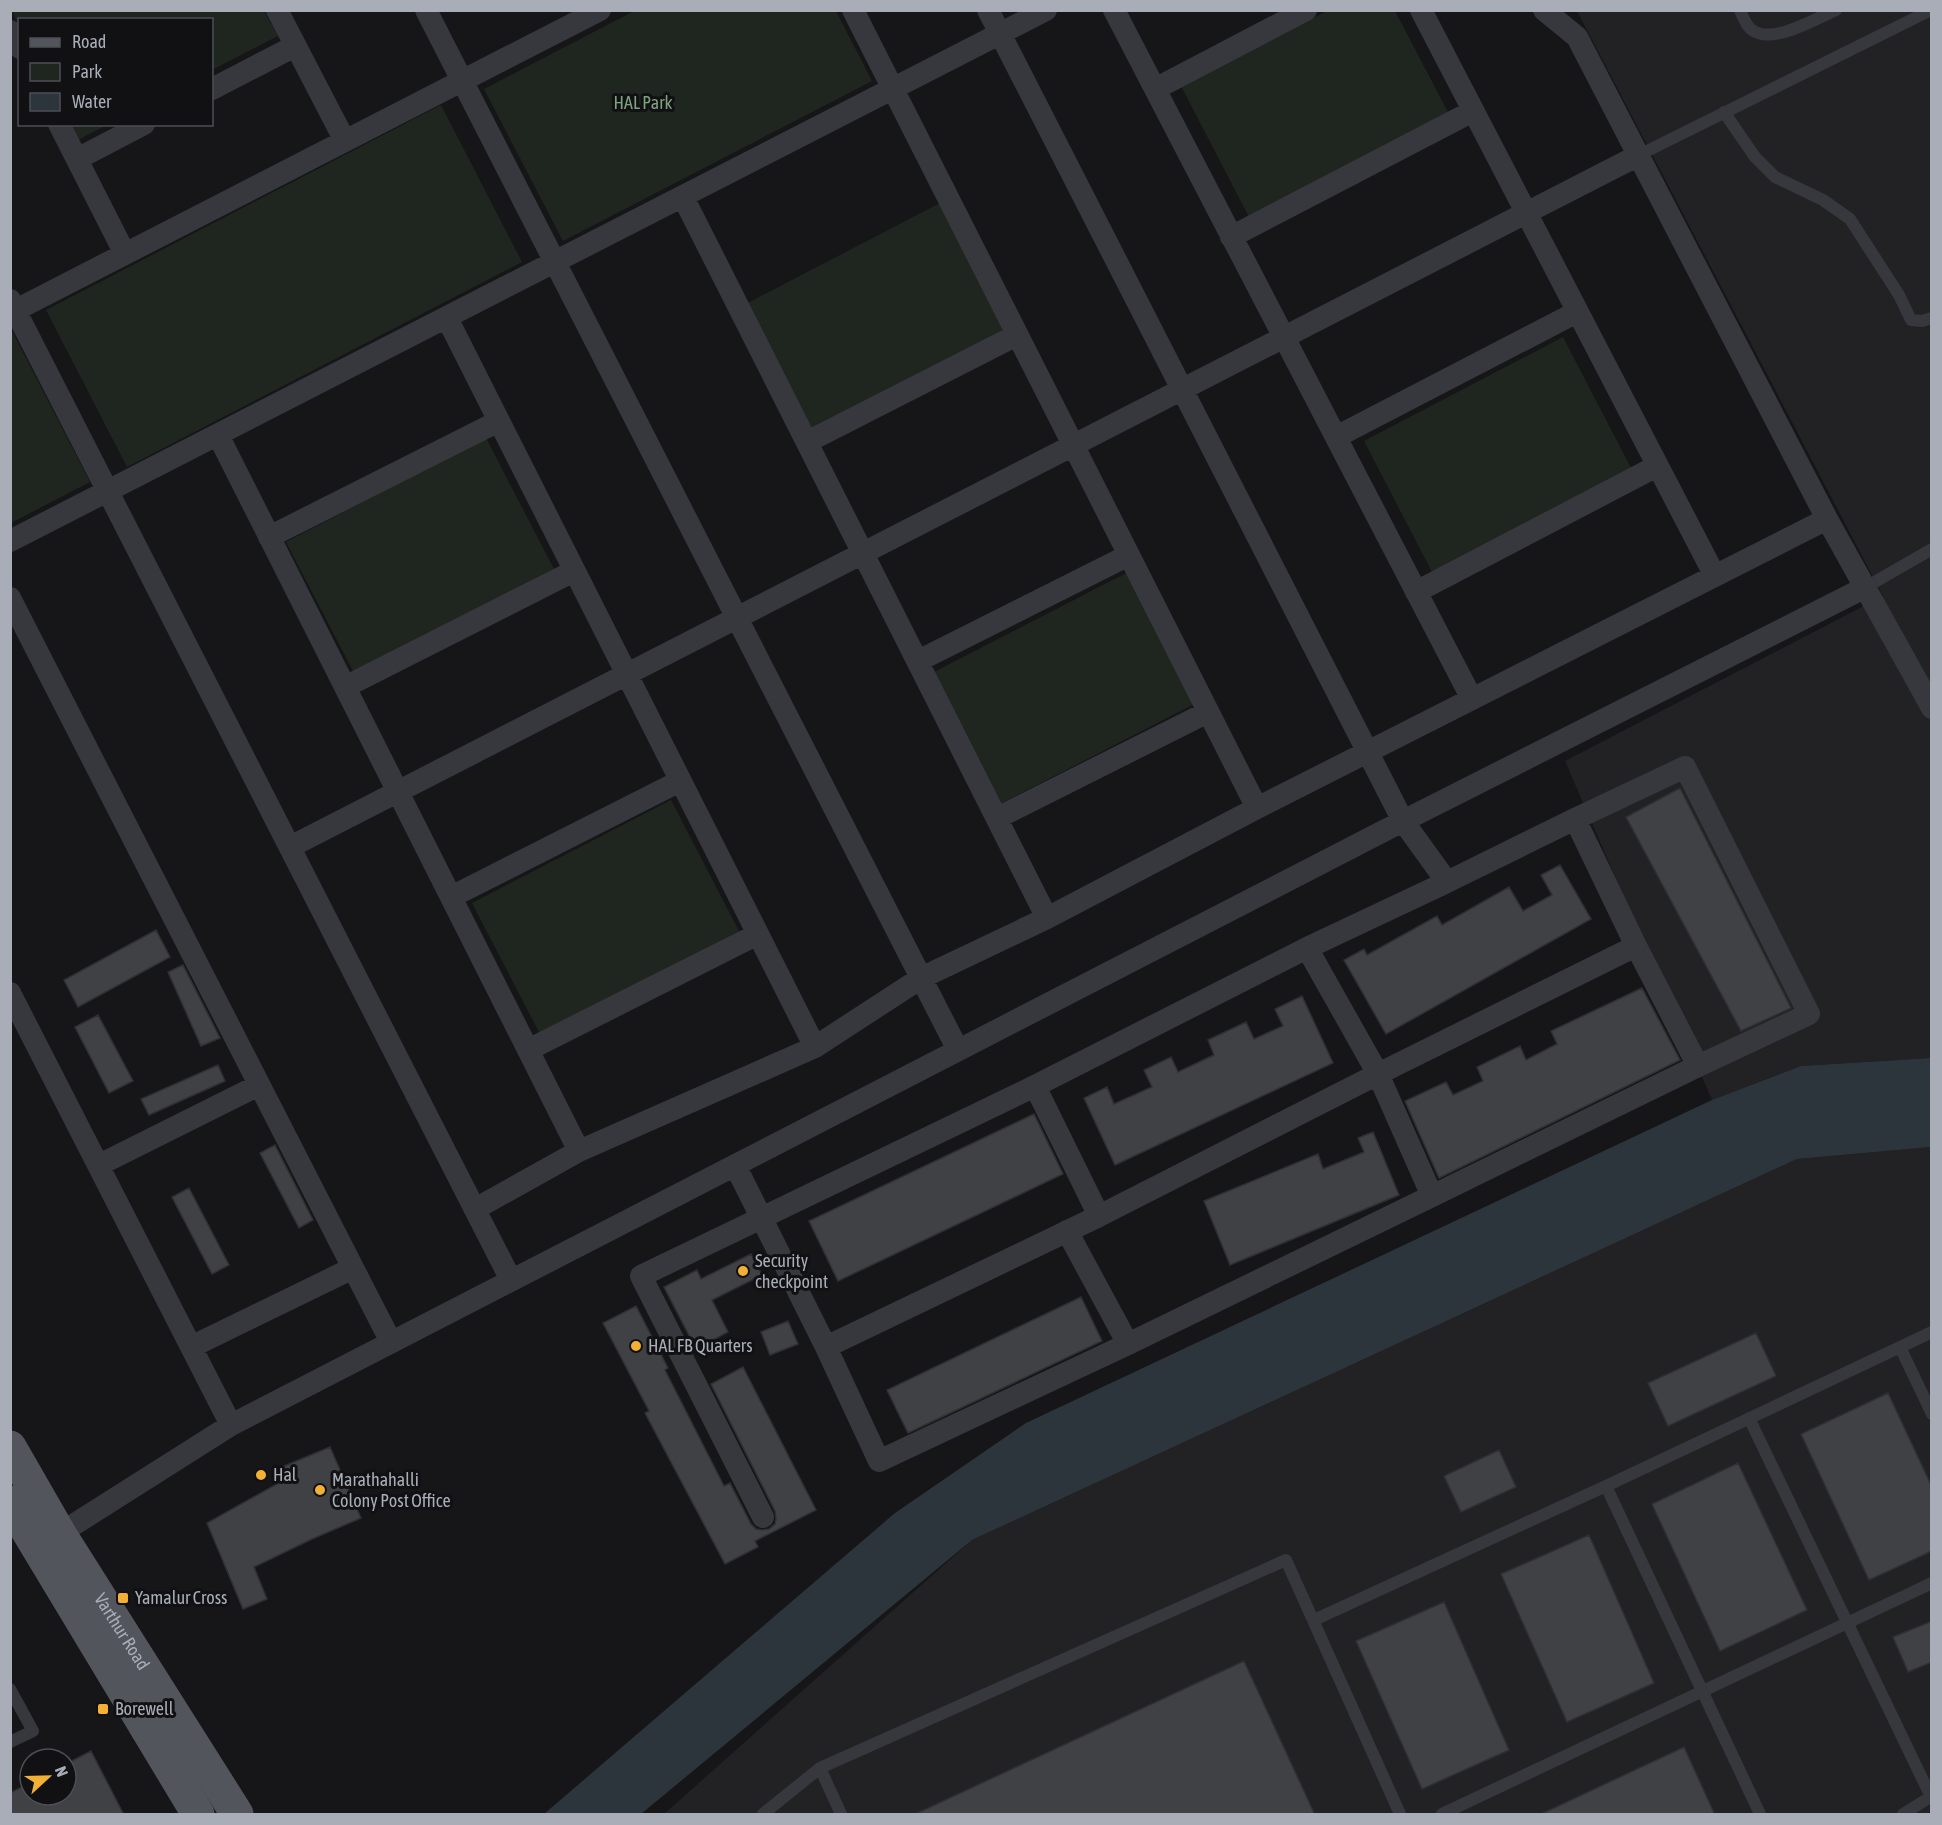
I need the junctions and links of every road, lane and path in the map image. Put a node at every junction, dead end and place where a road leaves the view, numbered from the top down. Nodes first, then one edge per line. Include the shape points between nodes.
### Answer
1 (277, 10) edge
2 (426, 10) edge
3 (600, 10) edge
4 (853, 10) edge
5 (988, 10) edge
6 (1046, 10) edge
7 (1114, 10) edge
8 (1306, 10) edge
9 (1421, 10) edge
10 (1544, 10) edge
11 (1740, 10) edge
12 (1836, 10) edge
13 (1931, 10) edge
14 (1811, 15) edge
15 (572, 17) edge
16 (10, 31) edge
17 (1000, 34) junction
18 (18, 45) edge
19 (295, 46) junction
20 (462, 81) junction
21 (213, 88) edge
22 (893, 89) junction
23 (1155, 89) junction
24 (1473, 111) junction
25 (1724, 112) junction
26 (60, 126) edge
27 (140, 126) edge
28 (345, 141) junction
29 (1639, 155) junction
30 (77, 159) junction
31 (683, 197) junction
32 (1526, 213) junction
33 (1232, 237) junction
34 (126, 254) junction
35 (555, 262) junction
36 (12, 308) edge
37 (1577, 312) junction
38 (447, 318) junction
39 (1932, 318) edge
40 (1017, 336) junction
41 (1284, 337) junction
42 (1182, 389) junction
43 (499, 421) junction
44 (218, 435) junction
45 (1336, 437) junction
46 (807, 442) junction
47 (1073, 445) junction
48 (1657, 466) junction
49 (108, 491) junction
50 (1827, 519) junction
51 (269, 537) junction
52 (10, 542) edge
53 (1932, 549) edge
54 (863, 553) junction
55 (1128, 555) junction
56 (574, 571) junction
57 (1714, 576) junction
58 (1866, 587) junction
59 (1416, 592) junction
60 (10, 598) edge
61 (737, 617) junction
62 (918, 662) junction
63 (627, 674) junction
64 (345, 687) junction
65 (1472, 699) junction
66 (1932, 708) edge
67 (1208, 711) junction
68 (1367, 752) junction
69 (680, 781) junction
70 (398, 791) junction
71 (1257, 808) junction
72 (997, 818) junction
73 (1575, 819) junction
74 (1403, 821) junction
75 (290, 847) junction
76 (1447, 882) junction
77 (451, 897) junction
78 (1047, 918) junction
79 (758, 934) junction
80 (1636, 946) junction
81 (1307, 948) junction
82 (921, 978) junction
83 (10, 993) edge
84 (815, 1047) junction
85 (528, 1050) junction
86 (958, 1050) junction
87 (1698, 1066) junction
88 (1378, 1074) junction
89 (259, 1085) junction
90 (1035, 1086) junction
91 (579, 1151) junction
92 (735, 1165) junction
93 (99, 1166) junction
94 (1432, 1196) junction
95 (475, 1209) junction
96 (1099, 1216) junction
97 (761, 1217) junction
98 (1067, 1231) junction
99 (353, 1268) junction
100 (511, 1280) junction
101 (1932, 1332) edge
102 (391, 1342) junction
103 (1128, 1344) junction
104 (192, 1347) junction
105 (826, 1347) junction
106 (1900, 1347) junction
107 (1932, 1414) edge
108 (1749, 1418) junction
109 (231, 1425) junction
110 (10, 1447) edge
111 (1606, 1486) junction
112 (10, 1502) edge
113 (763, 1517) dead end
114 (49, 1541) junction
115 (1932, 1583) edge
116 (1314, 1620) junction
117 (1847, 1623) junction
118 (10, 1689) edge
119 (1702, 1692) junction
120 (10, 1743) edge
121 (820, 1768) junction
122 (1931, 1797) edge
123 (198, 1815) edge
124 (237, 1815) edge
125 (763, 1815) edge
126 (841, 1815) edge
127 (1400, 1815) edge
128 (1442, 1815) edge
129 (1760, 1815) edge
130 (1903, 1815) edge

1 - 19 street
2 - 20 street
3 - 15 street
4 - 22 street
5 - 17 street
6 - 17 street
7 - 23 street
8 - 23 street
9 - 24 street
10 - 29 street via 1577,37
11 - 14 lane via 1750,29 1768,36 1779,34
12 - 14 lane
13 - 25 lane
15 - 20 street
16 - 18 street
17 - 22 street
17 - 42 street
19 - 21 street
19 - 28 street
20 - 28 street
20 - 35 street
22 - 31 street
22 - 40 street
23 - 33 street
24 - 32 street
24 - 33 street
25 - 29 lane
25 - 39 lane via 1755,157 1775,177 1823,200 1850,219 1911,320
26 - 30 street
27 - 30 street
28 - 34 street
29 - 32 street
29 - 50 street
30 - 34 street
31 - 35 street
31 - 46 street
32 - 37 street
32 - 41 street
33 - 41 street
34 - 36 street
35 - 38 street
35 - 61 street
36 - 49 street
37 - 45 street
37 - 48 street
38 - 43 street
38 - 44 street
40 - 46 street
40 - 47 street
41 - 42 street
41 - 45 street
42 - 47 street
42 - 68 street
43 - 51 street
43 - 56 street
44 - 49 street
44 - 51 street
45 - 59 street
46 - 54 street
47 - 54 street
47 - 55 street
48 - 57 street
48 - 59 street
49 - 52 street
49 - 75 street
50 - 57 street
50 - 58 street
51 - 64 street
53 - 58 lane
54 - 61 street
54 - 62 street
55 - 62 street
55 - 67 street
56 - 63 street
56 - 64 street
57 - 65 street
58 - 66 street
58 - 74 street
59 - 65 street
60 - 89 street
61 - 63 street
61 - 82 street
62 - 72 street
63 - 69 street
63 - 70 street
64 - 70 street
65 - 68 street
67 - 71 street
67 - 72 street
68 - 71 street
68 - 74 street
69 - 77 street
69 - 79 street
70 - 75 street
70 - 77 street
71 - 78 street
72 - 78 street
73 - 76 street
73 - 80 street
73 - 87 street via 1685,767 1809,1014
74 - 76 street
74 - 86 street
75 - 95 street
76 - 81 street
77 - 85 street
78 - 82 street
79 - 84 street
79 - 85 street
80 - 87 street
80 - 88 street
81 - 88 street
81 - 90 street
82 - 84 street
82 - 86 street
83 - 93 street
84 - 91 street
85 - 91 street
86 - 92 street
87 - 94 street
88 - 94 street
88 - 96 street
89 - 93 street
89 - 99 street
90 - 96 street
90 - 97 street
91 - 95 street
92 - 97 street
92 - 100 street
93 - 104 street
94 - 103 street
95 - 100 street
96 - 98 street
97 - 105 street
97 - 113 street via 641,1276
98 - 103 street
98 - 105 street
99 - 102 street
99 - 104 street
100 - 102 street
101 - 106 lane
102 - 109 street
103 - 105 street via 879,1461
104 - 109 street
106 - 107 lane
106 - 108 lane
108 - 111 lane
108 - 117 lane
109 - 114 street
110 - 114 main road, Varthur Road
111 - 116 lane
111 - 119 lane
112 - 114 main road, Varthur Road
114 - 123 main road, Varthur Road
114 - 124 main road, Varthur Road
115 - 117 lane
116 - 121 lane via 1286,1560
116 - 127 lane
117 - 119 lane
117 - 122 lane
118 - 120 lane via 33,1731
119 - 128 lane
119 - 129 lane
121 - 125 lane
121 - 126 lane
122 - 130 lane

